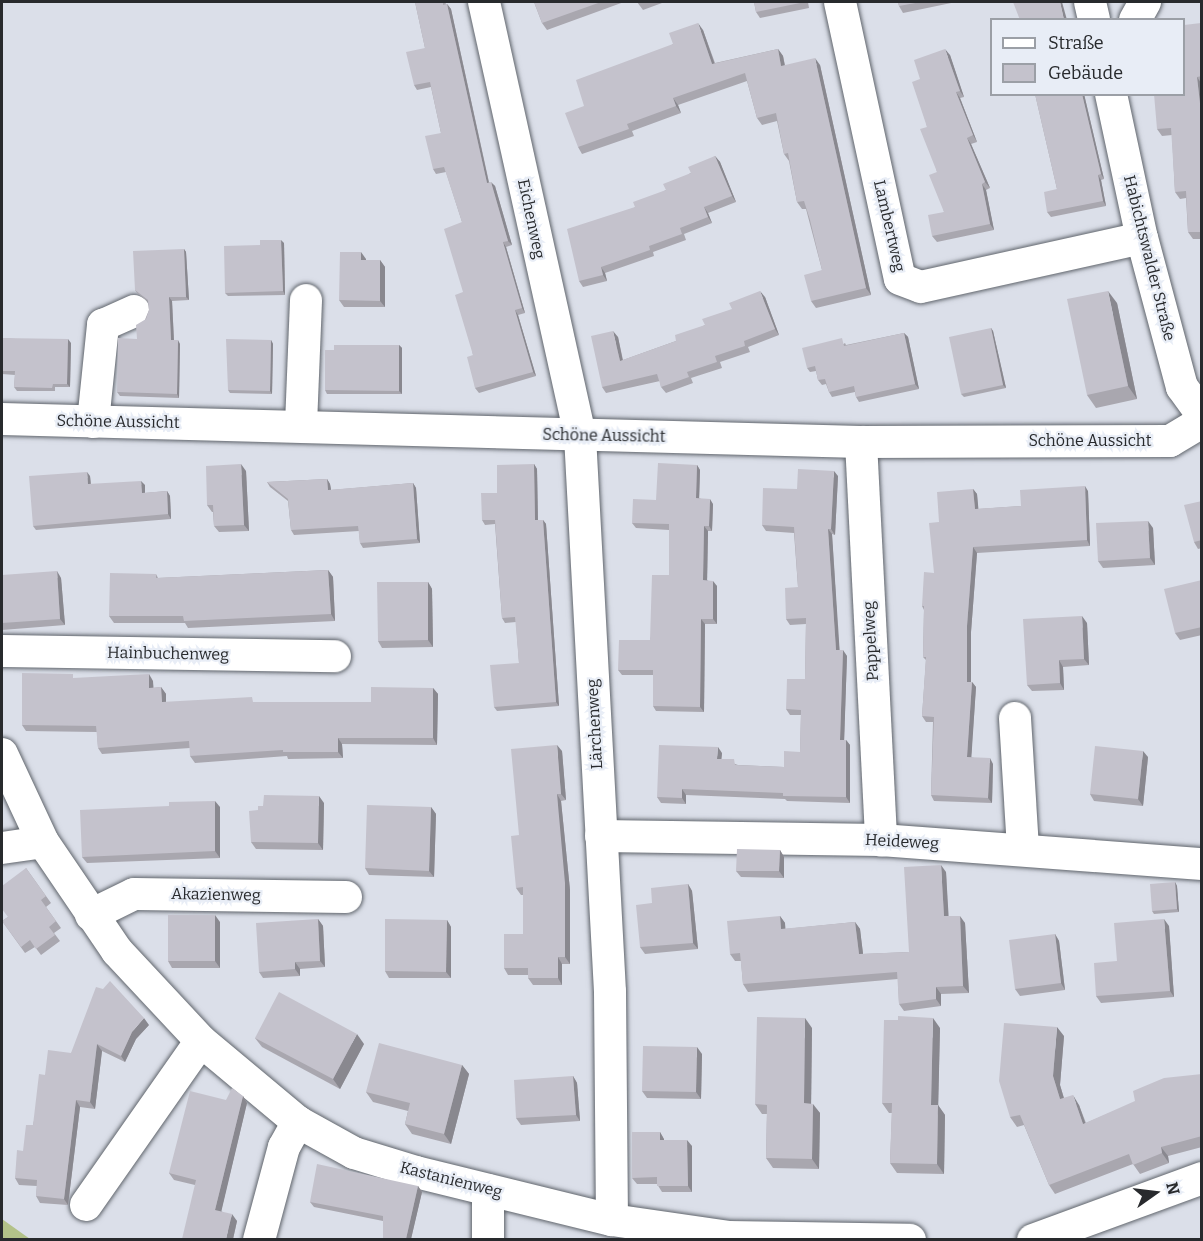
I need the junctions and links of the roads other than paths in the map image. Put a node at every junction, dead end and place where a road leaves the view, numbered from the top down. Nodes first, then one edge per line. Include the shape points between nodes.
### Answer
1 (483, 2) edge
2 (840, 2) edge
3 (1090, 2) edge
4 (1145, 2) edge
5 (1094, 18) edge
6 (1136, 18) edge
7 (1111, 96) edge
8 (1142, 238) junction
9 (306, 300) dead end
10 (134, 310) dead end
11 (1202, 415) edge
12 (2, 419) edge
13 (93, 422) junction
14 (1202, 422) edge
15 (301, 425) junction
16 (580, 436) junction
17 (861, 441) junction
18 (2, 651) edge
19 (335, 656) dead end
20 (1015, 718) dead end
21 (2, 754) edge
22 (601, 836) junction
23 (881, 840) junction
24 (43, 842) junction
25 (2, 848) edge
26 (1023, 850) junction
27 (1202, 864) edge
28 (346, 897) dead end
29 (90, 915) junction
30 (201, 1041) junction
31 (297, 1122) junction
32 (1202, 1178) edge
33 (488, 1190) junction
34 (86, 1205) dead end
35 (612, 1220) junction
36 (260, 1239) edge
37 (488, 1239) edge
38 (910, 1239) edge
39 (1033, 1239) edge

1 - 16 street, Eichenweg
2 - 8 street, Lambertweg via 900,279 921,287
3 - 5 street
4 - 6 street
7 - 8 street, Habichtswalder Straße
8 - 11 street, Habichtswalder Straße via 1182,387
9 - 15 street
10 - 13 street via 103,325
12 - 13 street, Schöne Aussicht
13 - 15 street, Schöne Aussicht
14 - 17 street, Schöne Aussicht via 1170,441
15 - 16 street, Schöne Aussicht
16 - 17 street, Schöne Aussicht
16 - 22 street, Lärchenweg
17 - 23 street, Pappelweg
18 - 19 street, Hainbuchenweg
20 - 26 street
21 - 24 street, Kastanienweg
22 - 23 street, Heideweg
22 - 35 street, Lärchenweg
23 - 26 street, Heideweg
24 - 25 street
24 - 29 street, Kastanienweg
26 - 27 street, Heideweg
28 - 29 street, Akazienweg via 134,894
29 - 30 street, Kastanienweg via 117,951
30 - 31 street, Kastanienweg
30 - 34 street
31 - 33 street, Kastanienweg via 354,1153
31 - 36 street via 284,1147
32 - 39 street
33 - 35 street, Kastanienweg
33 - 37 street
35 - 38 street, Kastanienweg via 728,1237

